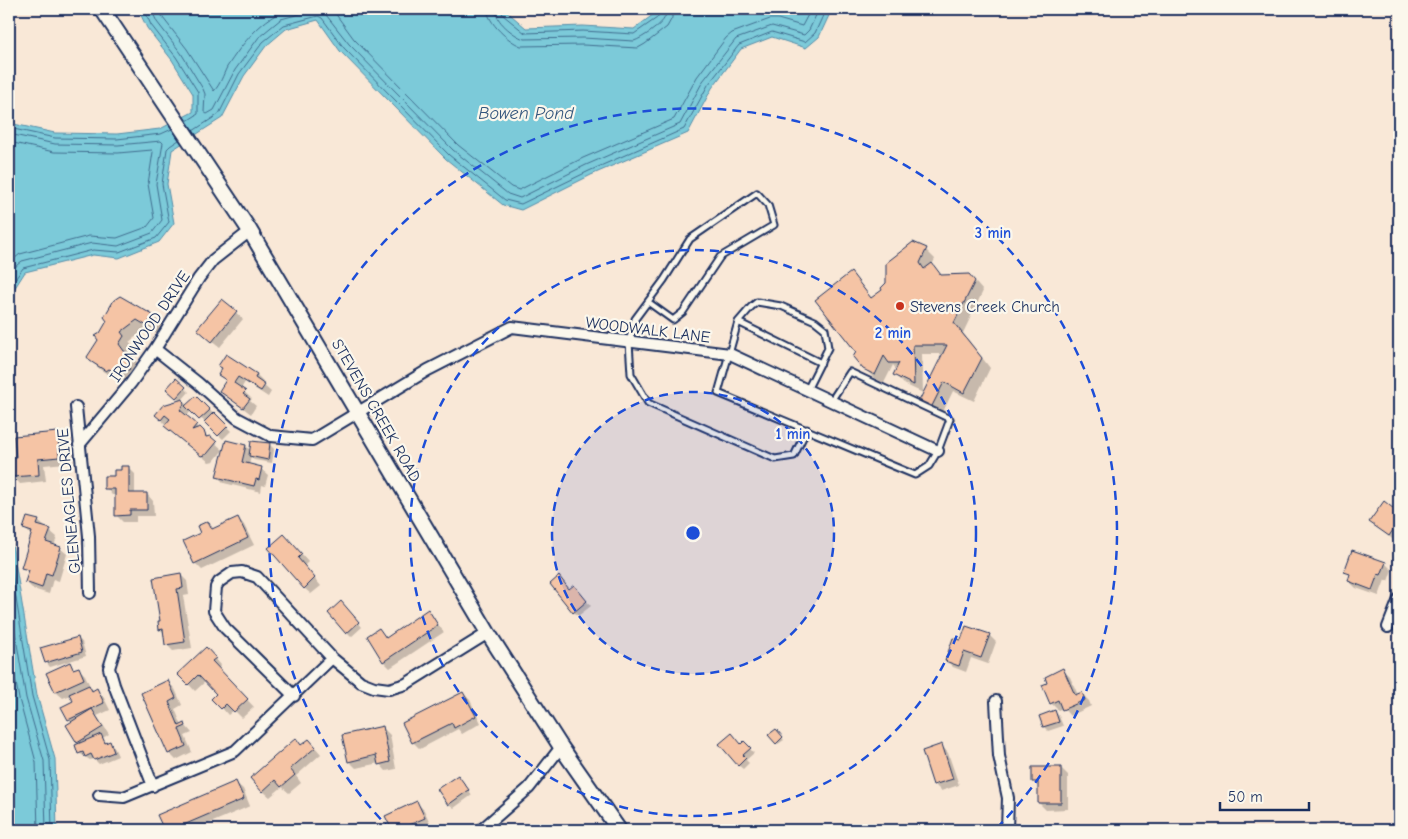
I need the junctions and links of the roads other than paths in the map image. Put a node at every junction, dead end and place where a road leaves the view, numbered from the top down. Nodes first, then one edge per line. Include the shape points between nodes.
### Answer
1 (102, 9) edge
2 (250, 231) junction
3 (648, 302) junction
4 (738, 322) junction
5 (629, 342) junction
6 (156, 349) junction
7 (730, 354) junction
8 (821, 363) junction
9 (807, 390) junction
10 (831, 401) junction
11 (76, 406) dead end
12 (356, 412) junction
13 (807, 429) junction
14 (78, 445) junction
15 (938, 451) junction
16 (90, 593) dead end
17 (1399, 599) edge
18 (1388, 627) dead end
19 (488, 632) junction
20 (115, 649) dead end
21 (332, 658) junction
22 (294, 696) junction
23 (996, 701) dead end
24 (561, 747) junction
25 (153, 786) junction
26 (99, 794) dead end
27 (481, 830) edge
28 (619, 830) edge
29 (1007, 830) edge

1 - 2 street, STEVENS CREEK ROAD
2 - 6 street, IRONWOOD DRIVE via 213,260
2 - 12 street, STEVENS CREEK ROAD
3 - 3 lane via 673,320 683,312 720,257 774,226 768,205 757,193 690,239
3 - 5 lane via 635,319
4 - 7 lane
4 - 8 lane
4 - 8 lane via 757,302 781,306 815,321 825,329 828,348
5 - 7 street, WOODWALK LANE
5 - 12 street, WOODWALK LANE via 512,327
5 - 13 lane via 631,374 648,403 775,459 794,456
6 - 12 street, WOODWALK LANE via 237,418 271,436 312,440
6 - 14 street, IRONWOOD DRIVE
7 - 9 street, WOODWALK LANE
7 - 13 lane via 718,392
8 - 9 lane
9 - 10 street, WOODWALK LANE
10 - 15 street, WOODWALK LANE
10 - 15 lane via 850,372 950,419
11 - 14 street, GLENEAGLES DRIVE
12 - 19 street, STEVENS CREEK ROAD
13 - 15 lane via 915,474 929,466
14 - 16 street, GLENEAGLES DRIVE via 89,536
17 - 18 street
19 - 21 street via 406,684 389,689 361,682
19 - 24 street, STEVENS CREEK ROAD
20 - 25 street via 109,668
21 - 22 street
21 - 22 street via 257,577 242,572 232,573 220,582 216,587 214,611 225,628
22 - 25 street via 235,751
23 - 29 street via 999,756 1008,798
24 - 27 street via 529,788
24 - 28 street, STEVENS CREEK ROAD
25 - 26 street via 124,797

